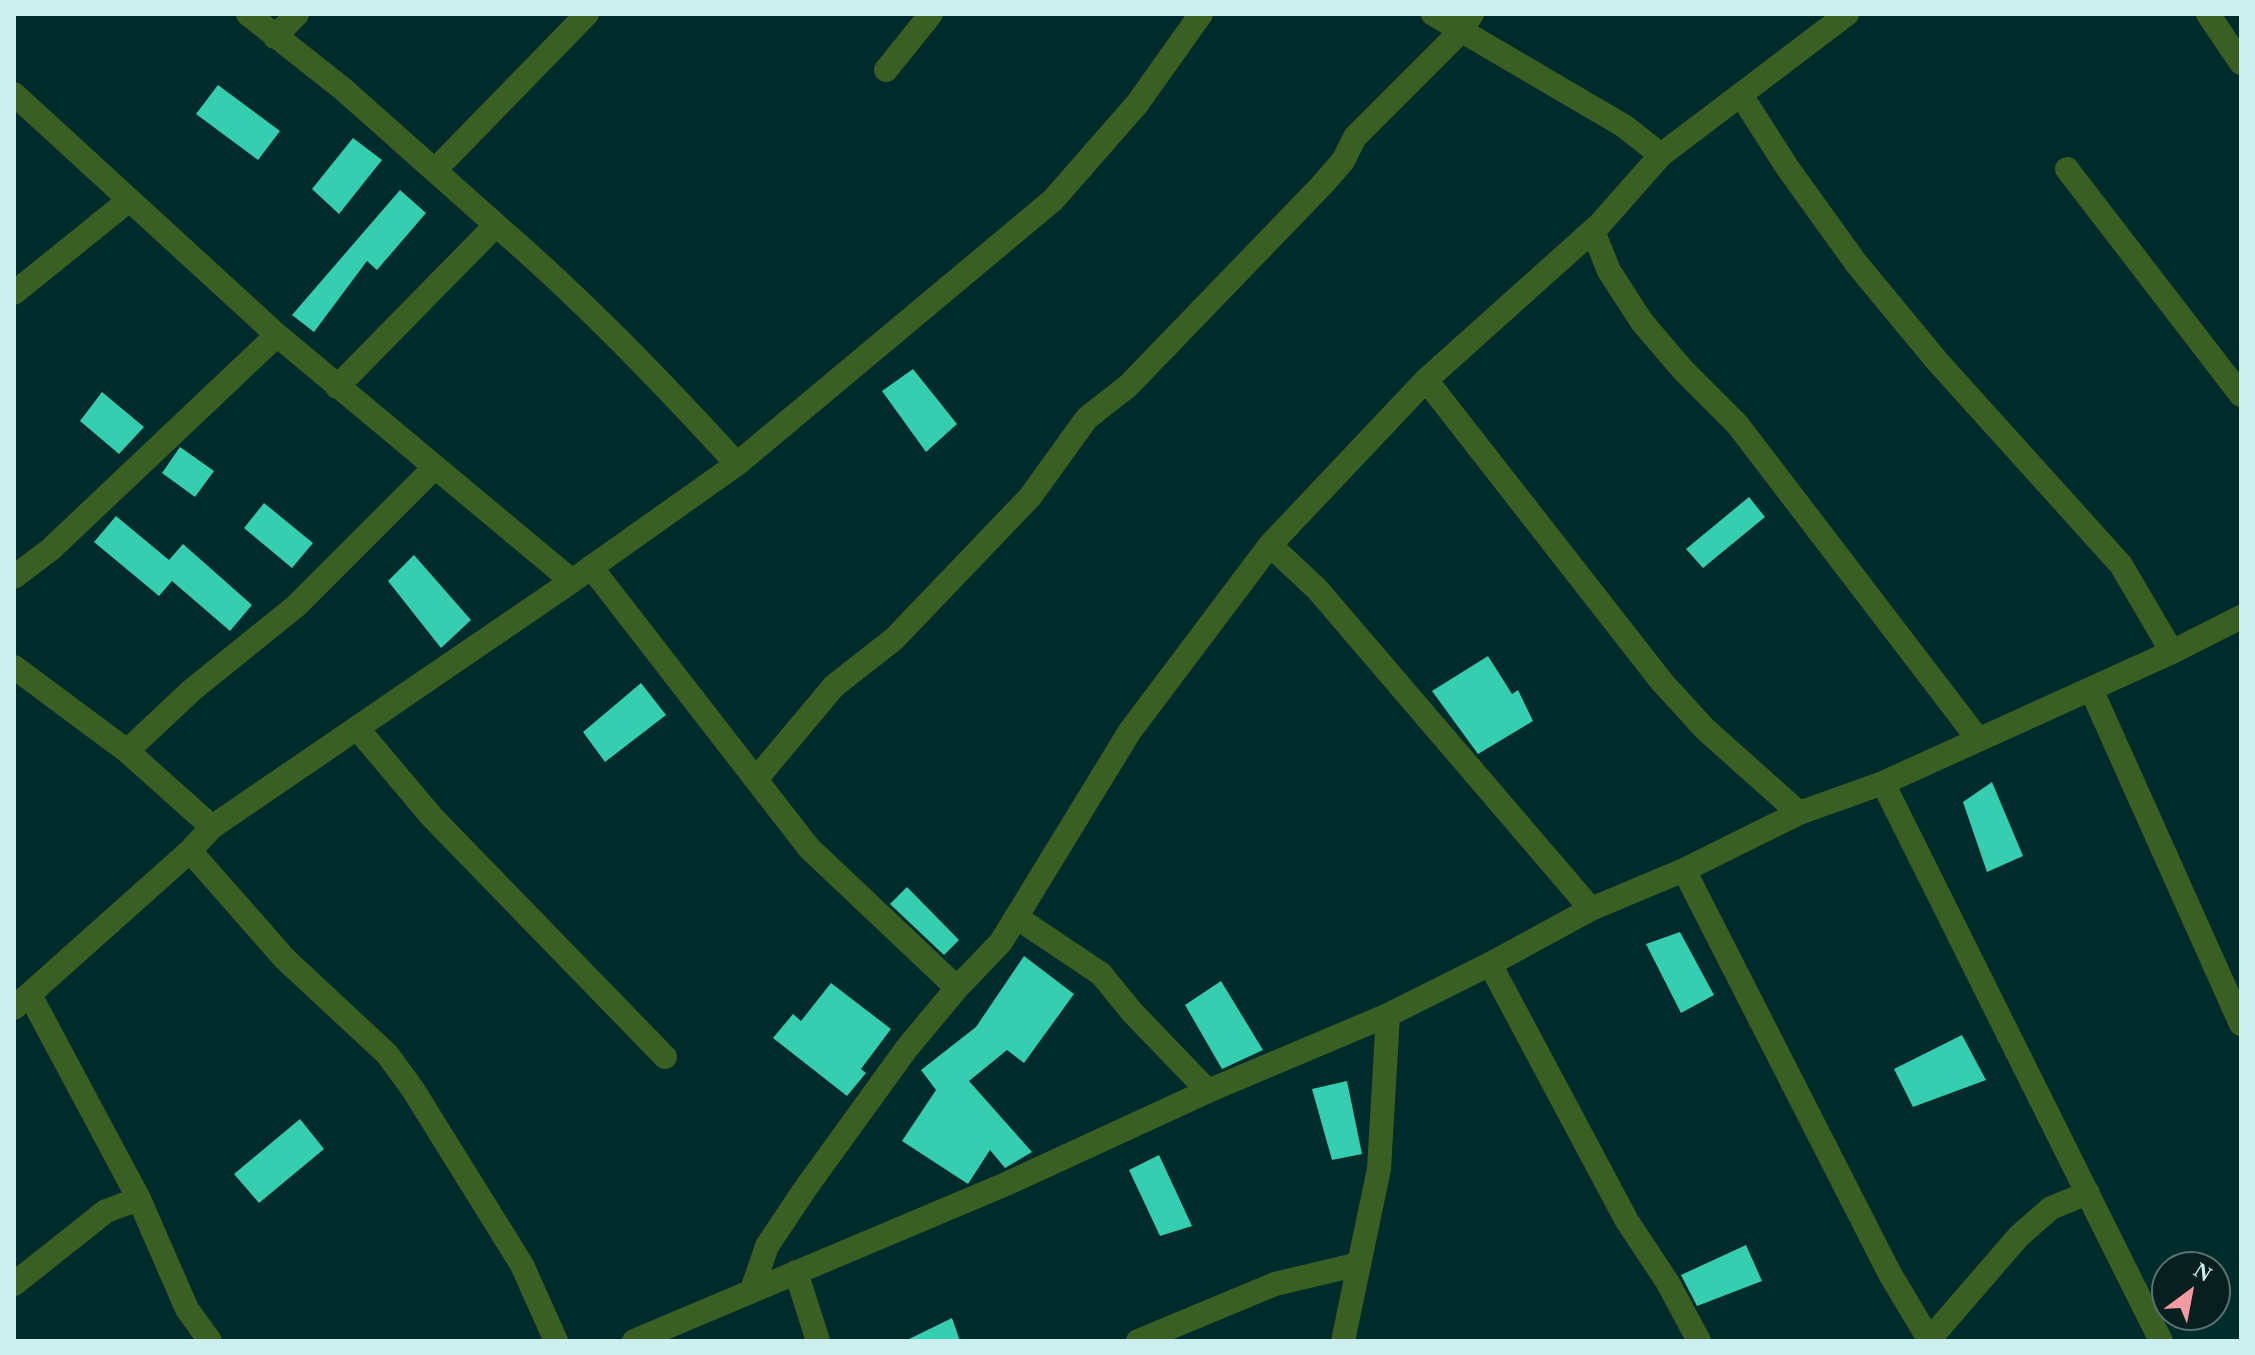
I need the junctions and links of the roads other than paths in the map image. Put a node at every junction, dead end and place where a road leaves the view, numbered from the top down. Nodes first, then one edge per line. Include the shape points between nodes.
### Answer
1 (248, 14) edge
2 (297, 14) edge
3 (587, 14) edge
4 (931, 14) edge
5 (1201, 14) edge
6 (1433, 14) edge
7 (1847, 14) edge
8 (2208, 14) edge
9 (1466, 23) edge
10 (275, 37) junction
11 (2241, 63) edge
12 (886, 70) dead end
13 (14, 94) edge
14 (1741, 95) junction
15 (1661, 155) junction
16 (436, 169) junction
17 (2067, 169) dead end
18 (128, 201) junction
19 (496, 225) junction
20 (1593, 231) junction
21 (14, 293) edge
22 (277, 335) junction
23 (1426, 380) junction
24 (337, 387) junction
25 (2241, 395) edge
26 (737, 464) junction
27 (434, 468) junction
28 (1270, 545) junction
29 (582, 574) junction
30 (14, 577) edge
31 (2241, 617) edge
32 (2172, 652) junction
33 (14, 667) edge
34 (2091, 689) junction
35 (357, 728) junction
36 (1978, 739) junction
37 (127, 751) junction
38 (757, 778) junction
39 (1883, 783) junction
40 (1799, 813) junction
41 (212, 827) junction
42 (190, 851) junction
43 (1684, 870) junction
44 (1591, 909) junction
45 (1016, 917) junction
46 (1490, 964) junction
47 (957, 988) junction
48 (22, 1002) edge
49 (1388, 1015) junction
50 (2241, 1024) edge
51 (665, 1057) dead end
52 (1208, 1091) junction
53 (2088, 1193) junction
54 (139, 1199) junction
55 (1359, 1264) junction
56 (796, 1272) junction
57 (14, 1284) edge
58 (752, 1290) junction
59 (1930, 1340) edge
60 (210, 1341) edge
61 (556, 1341) edge
62 (634, 1341) edge
63 (818, 1341) edge
64 (1138, 1341) edge
65 (1343, 1341) edge
66 (1699, 1341) edge
67 (2161, 1341) edge

1 - 10 street
2 - 10 street
3 - 16 street
4 - 12 street
5 - 26 street via 1137,104 1053,200
6 - 9 street
7 - 14 street
8 - 11 street
9 - 15 street
9 - 38 street via 1355,137 1322,185 1128,386 1087,418 1030,497 894,639 834,686
10 - 16 street
13 - 18 street
14 - 15 street
14 - 32 street via 1856,263 2121,565
15 - 20 street
16 - 19 street
17 - 25 street
18 - 21 street
18 - 22 street
19 - 24 street
19 - 26 street via 646,364
20 - 23 street
20 - 36 street via 1609,271 1642,322 1737,424
22 - 24 street
22 - 30 street via 51,549
23 - 28 street
23 - 40 street via 1662,682 1705,729
24 - 27 street
26 - 29 street
27 - 29 street
27 - 37 street via 296,606
28 - 44 street via 1317,589
28 - 45 street via 1130,731
29 - 35 street
29 - 38 street
31 - 32 street
32 - 34 street
33 - 37 street
34 - 36 street
34 - 50 street
35 - 41 street
35 - 51 street via 432,817
36 - 39 street
37 - 41 street
38 - 47 street via 809,848
39 - 40 street
39 - 53 street
40 - 43 street
41 - 42 street
42 - 48 street
42 - 61 street via 285,959 387,1054 522,1265
43 - 44 street
43 - 59 street via 1890,1274
44 - 46 street
45 - 47 street via 1001,942
45 - 52 street via 1101,974
46 - 49 street
46 - 66 street via 1627,1221
47 - 58 street via 805,1189 767,1246
48 - 54 street
49 - 52 street
49 - 55 street via 1379,1169
52 - 56 street
53 - 59 street via 2051,1208 2019,1236
53 - 67 street
54 - 57 street via 106,1211
54 - 60 street via 187,1309
55 - 64 street via 1275,1284
55 - 65 street
56 - 58 street
56 - 63 street
58 - 62 street

